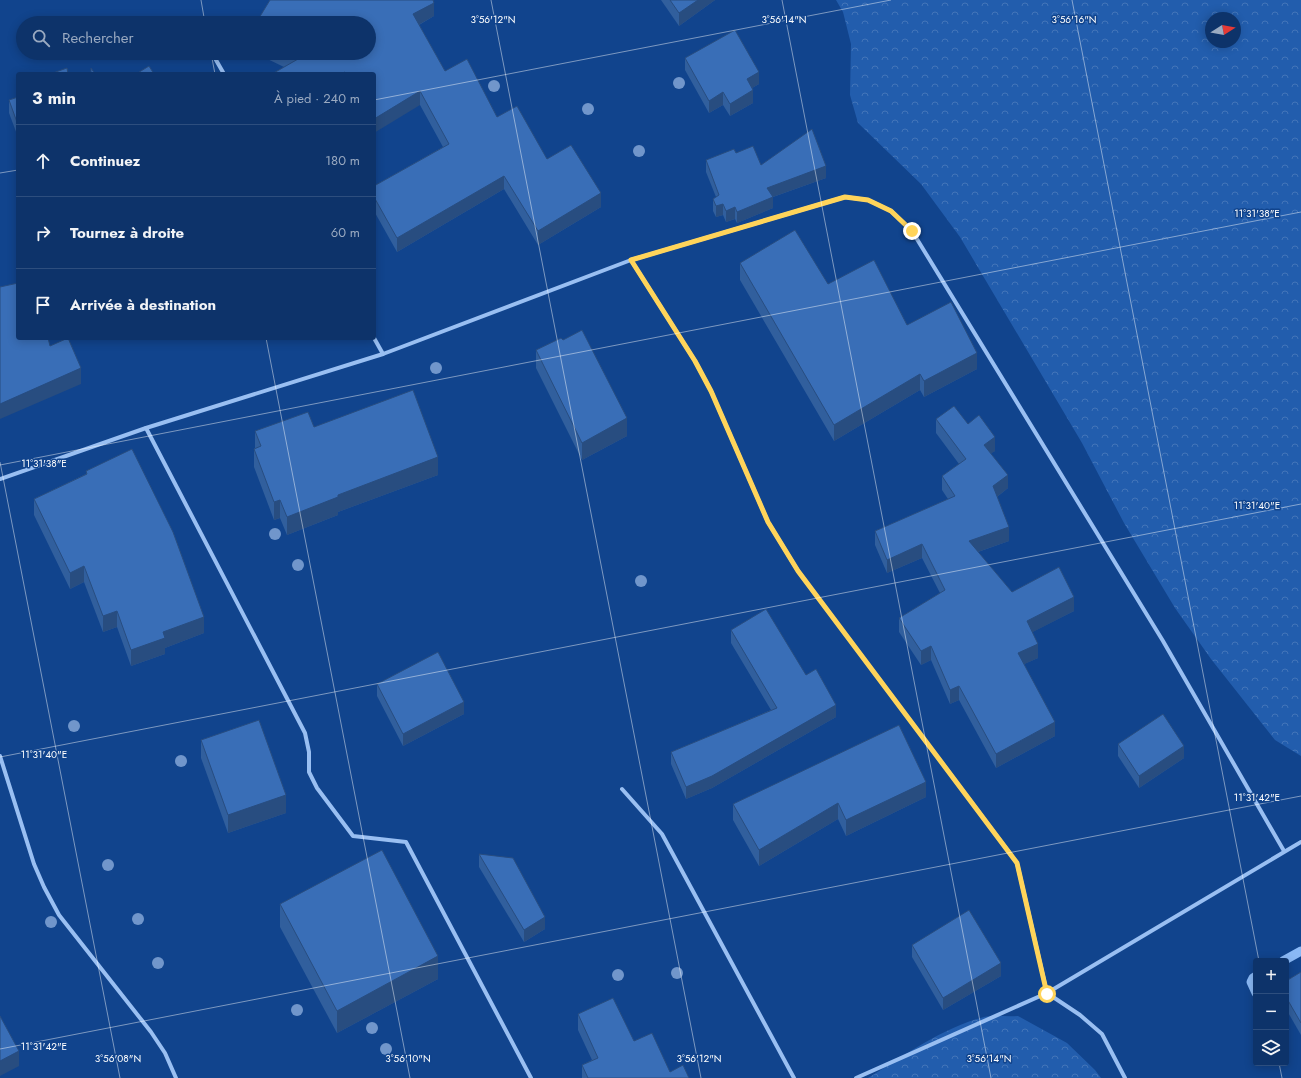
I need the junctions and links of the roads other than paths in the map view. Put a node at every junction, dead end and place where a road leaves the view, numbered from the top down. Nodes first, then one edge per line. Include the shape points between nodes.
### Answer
1 (216, 60) edge
2 (223, 72) edge
3 (631, 260) junction
4 (375, 340) edge
5 (383, 354) junction
6 (146, 428) junction
7 (0, 479) edge
8 (0, 756) edge
9 (622, 789) dead end
10 (1301, 842) edge
11 (1284, 851) junction
12 (1047, 994) junction
13 (176, 1078) edge
14 (531, 1078) edge
15 (794, 1078) edge
16 (856, 1078) edge
17 (1125, 1078) edge

1 - 2 street
3 - 5 street
3 - 11 street via 845,197 868,200 891,211 912,231 933,264 1163,641
3 - 12 street via 695,361 711,391 768,522 798,571 1017,863
4 - 5 street
5 - 6 street
6 - 7 street
6 - 14 street via 305,733 309,752 309,772 317,788 353,836 406,842
8 - 13 street via 44,888 59,915 151,1032 165,1053
9 - 15 street via 662,834
10 - 11 street
11 - 12 street
12 - 16 street
12 - 17 street via 1080,1015 1102,1034

